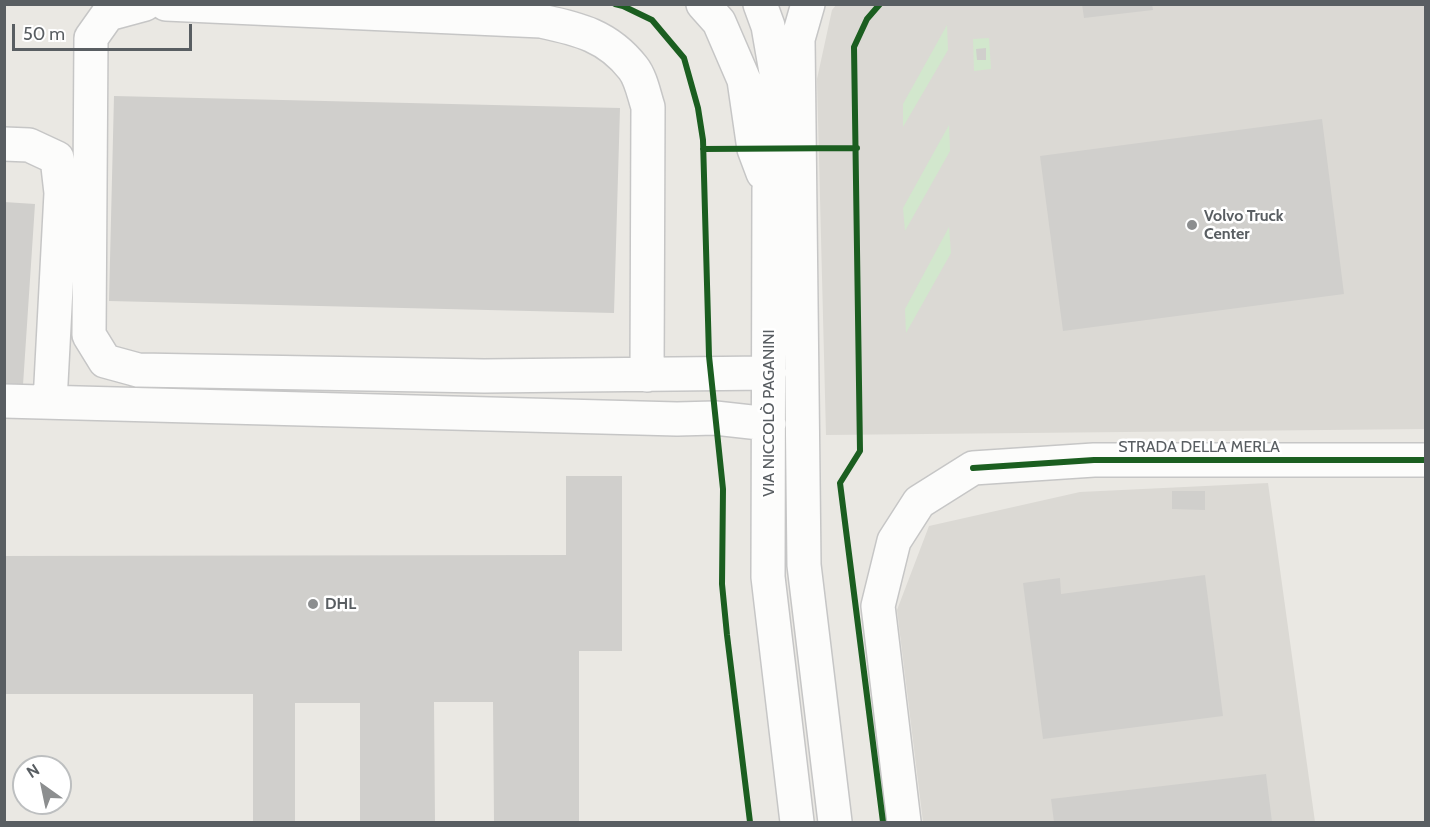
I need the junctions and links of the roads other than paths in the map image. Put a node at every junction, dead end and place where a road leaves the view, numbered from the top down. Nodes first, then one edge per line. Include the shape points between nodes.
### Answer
1 (145, 4) edge
2 (166, 4) edge
3 (703, 4) edge
4 (760, 4) edge
5 (808, 4) edge
6 (4, 144) edge
7 (769, 189) junction
8 (769, 373) junction
9 (647, 375) junction
10 (4, 401) edge
11 (50, 402) junction
12 (769, 424) junction
13 (1425, 460) edge
14 (796, 822) edge
15 (835, 822) edge
16 (904, 822) edge

1 - 9 street via 108,14 91,38 89,334 105,361 138,370
2 - 9 street via 541,21 605,40 634,70 648,107
3 - 7 street via 719,22 744,80 754,148
4 - 7 street, VIA NICCOLÒ PAGANINI via 776,72
5 - 15 street, VIA NICCOLÒ PAGANINI via 798,39 804,565
6 - 11 street via 29,145 57,158 61,193
7 - 8 street, VIA NICCOLÒ PAGANINI
8 - 9 street
8 - 12 street, VIA NICCOLÒ PAGANINI
10 - 11 street
11 - 12 street via 716,418
12 - 14 street, VIA NICCOLÒ PAGANINI via 768,577
13 - 16 street, STRADA DELLA MERLA via 1094,460 973,468 919,502 894,542 878,606

